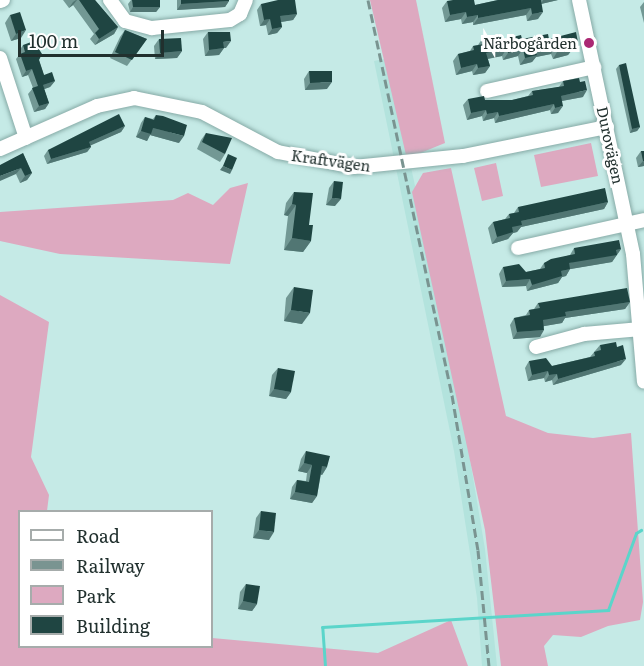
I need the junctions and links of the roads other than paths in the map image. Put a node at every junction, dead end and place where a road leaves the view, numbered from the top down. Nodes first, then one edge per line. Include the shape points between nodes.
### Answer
1 (110, 0) edge
2 (246, 0) edge
3 (579, 0) edge
4 (0, 58) edge
5 (594, 67) junction
6 (487, 90) dead end
7 (608, 127) junction
8 (26, 138) junction
9 (0, 149) edge
10 (644, 220) edge
11 (628, 224) junction
12 (518, 248) dead end
13 (640, 329) junction
14 (536, 347) dead end
15 (644, 382) edge

1 - 2 street via 125,21 152,28 230,20 244,10
3 - 5 street, Durovägen
4 - 8 street
5 - 6 street
5 - 7 street, Durovägen
7 - 8 street, Kraftvägen via 463,156 354,167 278,152 202,112 134,98 97,106
7 - 11 street, Durovägen
8 - 9 street, Kraftvägen
10 - 11 street
11 - 12 street
11 - 13 street, Durovägen
13 - 14 street via 584,334
13 - 15 street, Durovägen

